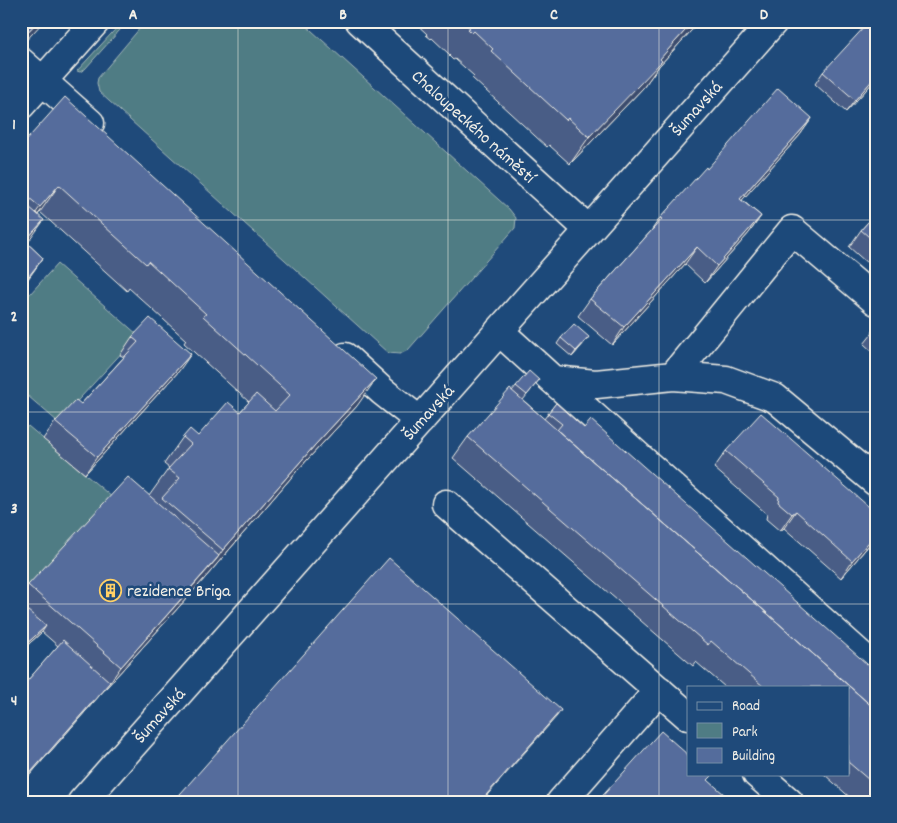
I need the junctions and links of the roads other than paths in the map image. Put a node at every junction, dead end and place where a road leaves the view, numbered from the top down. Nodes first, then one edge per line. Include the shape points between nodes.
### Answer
1 (96, 21) edge
2 (360, 21) edge
3 (774, 21) edge
4 (21, 62) edge
5 (43, 81) junction
6 (21, 105) edge
7 (107, 139) edge
8 (589, 230) junction
9 (876, 301) edge
10 (499, 331) junction
11 (326, 338) edge
12 (673, 376) junction
13 (553, 380) junction
14 (420, 421) junction
15 (876, 482) edge
16 (446, 504) dead end
17 (876, 669) edge
18 (659, 690) junction
19 (687, 715) edge
20 (759, 776) edge
21 (82, 802) edge
22 (561, 802) edge
23 (789, 802) edge

1 - 5 street
2 - 8 street, Chaloupeckého náměstí
3 - 8 street, Šumavská
4 - 5 street
5 - 6 street
5 - 7 street
8 - 10 street, Šumavská
9 - 12 street via 792,230
10 - 13 street
10 - 14 street, Šumavská
11 - 14 street
12 - 13 street via 596,384
12 - 15 street via 726,380 775,398
13 - 17 street
14 - 21 street, Šumavská
16 - 18 street
18 - 19 street
18 - 22 street
20 - 23 street

